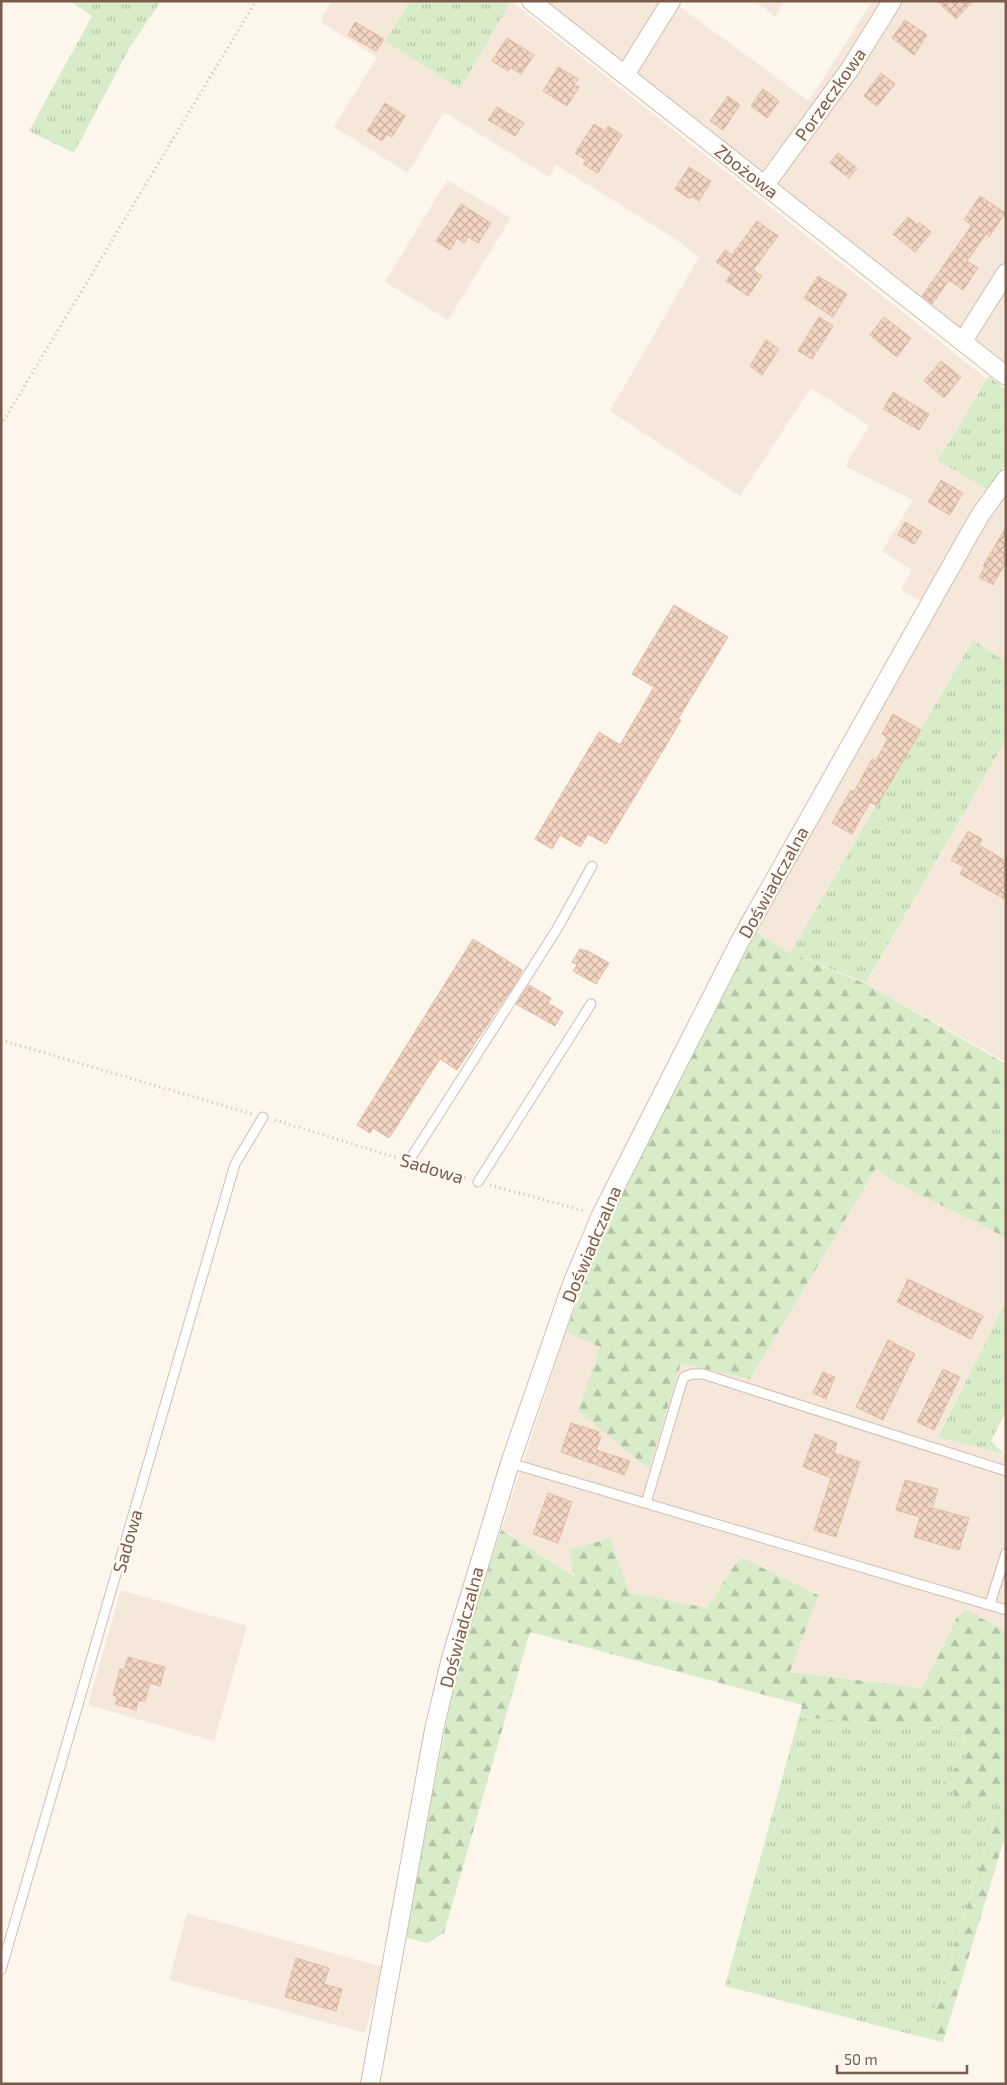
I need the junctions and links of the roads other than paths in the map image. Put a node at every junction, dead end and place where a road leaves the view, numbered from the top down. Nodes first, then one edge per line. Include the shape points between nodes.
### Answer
1 (531, 1) edge
2 (671, 1) edge
3 (892, 1) edge
4 (625, 75) junction
5 (765, 185) junction
6 (1006, 272) edge
7 (963, 341) junction
8 (1006, 376) edge
9 (1006, 479) edge
10 (592, 866) dead end
11 (591, 1004) dead end
12 (263, 1117) road end
13 (409, 1161) road end
14 (478, 1182) road end
15 (510, 1463) junction
16 (1006, 1472) edge
17 (646, 1503) junction
18 (1006, 1553) edge
19 (990, 1604) junction
20 (1006, 1610) edge
21 (1, 1970) edge
22 (370, 2084) edge

1 - 4 street, Zbożowa
2 - 4 street
3 - 5 street, Porzeczkowa via 850,69
4 - 5 street, Zbożowa
5 - 7 street, Zbożowa
6 - 7 street
7 - 8 street, Zbożowa
9 - 15 street, Doświadczalna via 967,538 739,943 600,1215 572,1284
10 - 13 lane via 558,929
11 - 14 lane
12 - 21 lane, Sadowa via 235,1164
15 - 17 lane
15 - 22 street, Doświadczalna via 451,1658 434,1730
16 - 17 lane via 703,1374 692,1374 684,1377 681,1385
17 - 19 lane
18 - 19 lane
19 - 20 lane

